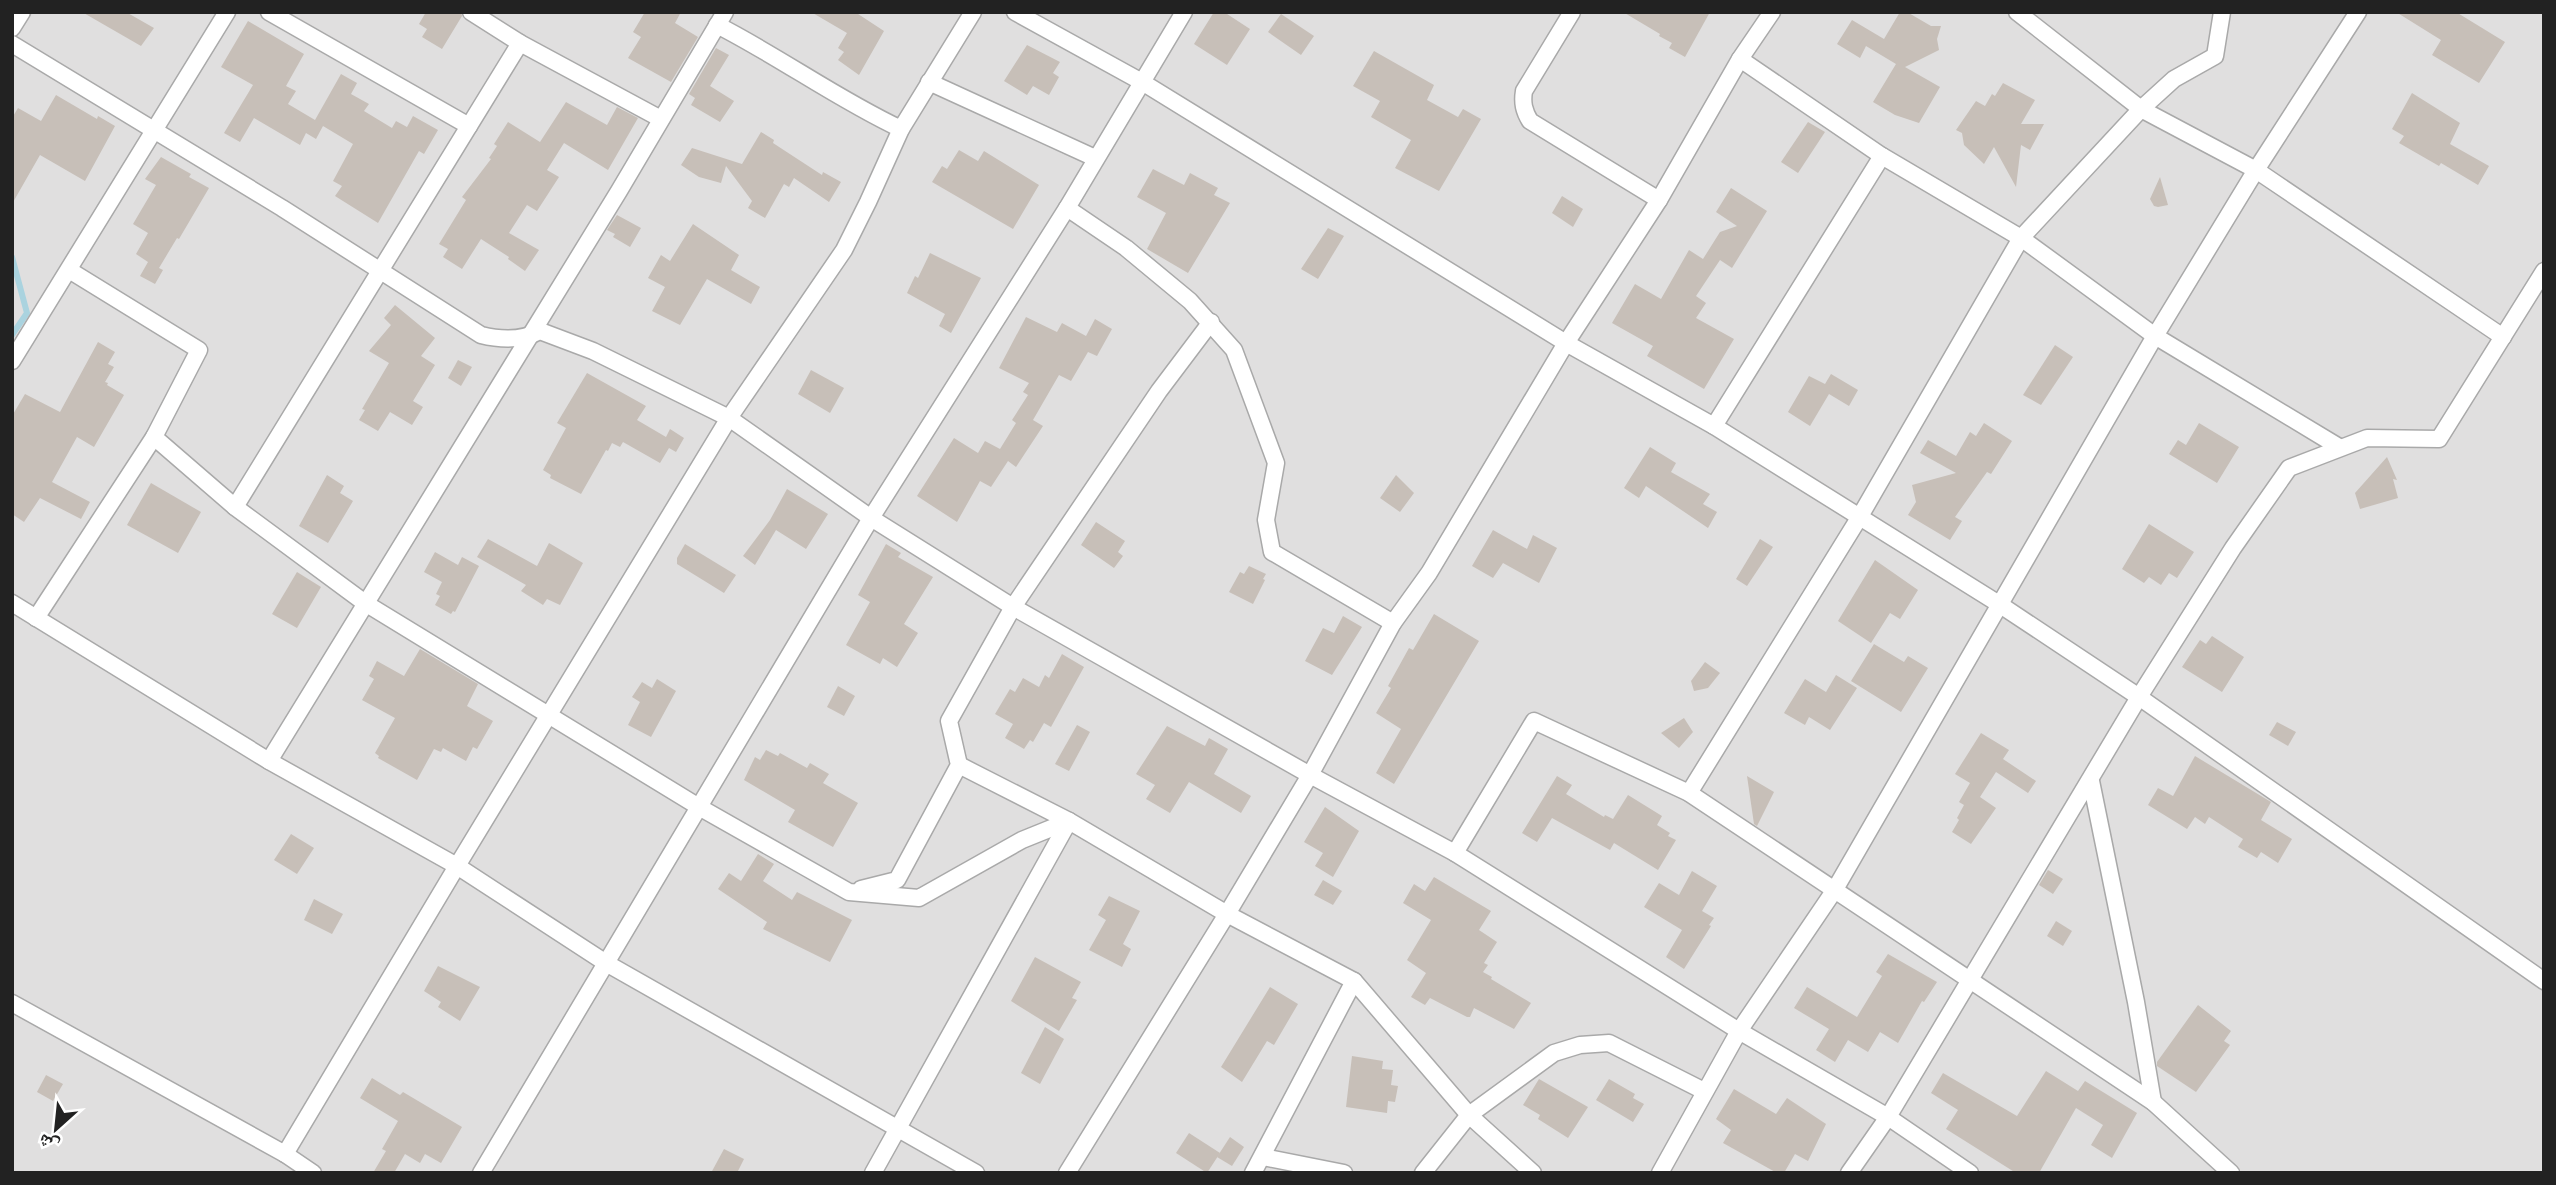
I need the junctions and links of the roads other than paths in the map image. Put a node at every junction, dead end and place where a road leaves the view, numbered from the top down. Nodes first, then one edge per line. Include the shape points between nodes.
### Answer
1 (22, 12) edge
2 (227, 12) edge
3 (269, 12) edge
4 (471, 12) edge
5 (973, 12) edge
6 (1015, 12) edge
7 (1184, 12) edge
8 (1572, 12) edge
9 (1772, 12) edge
10 (2017, 12) edge
11 (2221, 12) edge
12 (2358, 12) edge
13 (721, 18) edge
14 (12, 28) edge
15 (520, 43) junction
16 (12, 44) edge
17 (1740, 59) junction
18 (929, 82) junction
19 (1142, 82) junction
20 (2141, 109) junction
21 (661, 119) junction
22 (469, 127) junction
23 (901, 129) junction
24 (155, 132) junction
25 (1882, 156) junction
26 (1095, 158) junction
27 (2256, 170) junction
28 (1659, 200) junction
29 (1067, 208) junction
30 (2021, 238) junction
31 (69, 270) junction
32 (382, 271) junction
33 (2544, 271) edge
34 (1211, 322) junction
35 (2155, 336) junction
36 (2503, 337) junction
37 (527, 338) junction
38 (1566, 343) junction
39 (12, 361) edge
40 (729, 418) junction
41 (1714, 425) junction
42 (154, 437) junction
43 (2339, 447) junction
44 (235, 507) junction
45 (871, 517) junction
46 (1859, 518) junction
47 (12, 603) edge
48 (365, 603) junction
49 (1999, 604) junction
50 (1013, 607) junction
51 (36, 618) junction
52 (1393, 623) junction
53 (2139, 697) junction
54 (549, 715) junction
55 (268, 761) junction
56 (959, 765) junction
57 (1310, 775) junction
58 (2091, 781) junction
59 (1689, 793) junction
60 (699, 807) junction
61 (1069, 821) junction
62 (1455, 853) junction
63 (457, 866) junction
64 (1834, 891) junction
65 (849, 892) junction
66 (1227, 914) junction
67 (606, 963) junction
68 (1969, 979) junction
69 (1354, 981) junction
70 (2544, 981) edge
71 (12, 1003) edge
72 (1739, 1031) junction
73 (1704, 1091) junction
74 (2153, 1102) junction
75 (1469, 1115) junction
76 (1888, 1117) junction
77 (899, 1129) junction
78 (285, 1154) junction
79 (1262, 1157) junction
80 (313, 1173) edge
81 (481, 1173) edge
82 (873, 1173) edge
83 (976, 1173) edge
84 (1068, 1173) edge
85 (1253, 1173) edge
86 (1344, 1173) edge
87 (1423, 1173) edge
88 (1533, 1173) edge
89 (1660, 1173) edge
90 (1849, 1173) edge
91 (1970, 1173) edge
92 (2231, 1173) edge

1 - 14 street
2 - 24 street
3 - 22 street
4 - 15 street
5 - 18 street
6 - 19 street
7 - 19 street
8 - 28 street via 1524,91 1525,113 1530,121
9 - 17 street
10 - 20 street
11 - 20 street via 2215,56 2174,79
12 - 27 street
13 - 21 street
13 - 23 street via 865,112
15 - 21 street
15 - 22 street
16 - 24 street
17 - 25 street
17 - 28 street
18 - 23 street
18 - 26 street
19 - 26 street
19 - 38 street
20 - 27 street
20 - 30 street
21 - 37 street
22 - 32 street
23 - 40 street via 844,250
24 - 31 street
24 - 32 street
25 - 30 street
25 - 41 street
26 - 29 street
27 - 35 street
27 - 36 street
28 - 38 street
29 - 34 street via 1126,248
29 - 45 street
30 - 35 street
30 - 46 street
31 - 39 street
31 - 42 street via 199,350
32 - 37 street via 481,335
32 - 44 street
33 - 36 street
34 - 50 street via 1158,391
34 - 52 street via 1234,350 1276,463 1266,520 1272,552
35 - 43 street
35 - 49 street
36 - 43 street via 2439,439 2367,438
37 - 40 street via 540,331 560,337
37 - 48 street
38 - 41 street
38 - 52 street via 1429,573
40 - 45 street
40 - 54 street
41 - 46 street
42 - 44 street
42 - 51 street
43 - 53 street via 2289,468
44 - 48 street
45 - 50 street
45 - 60 street
46 - 49 street
46 - 59 street
47 - 51 street
48 - 54 street
48 - 55 street
49 - 53 street
49 - 64 street
50 - 56 street via 949,721
50 - 57 street
51 - 55 street
52 - 57 street
53 - 58 street
53 - 70 street
54 - 60 street
54 - 63 street
55 - 63 street
56 - 61 street
56 - 65 street via 897,880
57 - 62 street
57 - 66 street
58 - 68 street
58 - 74 street
59 - 62 street via 1534,721
59 - 64 street
60 - 65 street
60 - 67 street
61 - 65 street via 1023,840 919,898
61 - 66 street
61 - 77 street
62 - 72 street
63 - 67 street
63 - 78 street
64 - 68 street
64 - 72 street
66 - 69 street
66 - 84 street
67 - 77 street
67 - 81 street
68 - 74 street
68 - 76 street
69 - 75 street
69 - 79 street
71 - 78 street
72 - 73 street
72 - 76 street
73 - 75 street via 1609,1043 1580,1045 1554,1053
73 - 89 street
74 - 92 street
75 - 87 street
75 - 88 street
76 - 90 street
76 - 91 street
77 - 82 street
77 - 83 street
78 - 80 street
79 - 85 street
79 - 86 street

